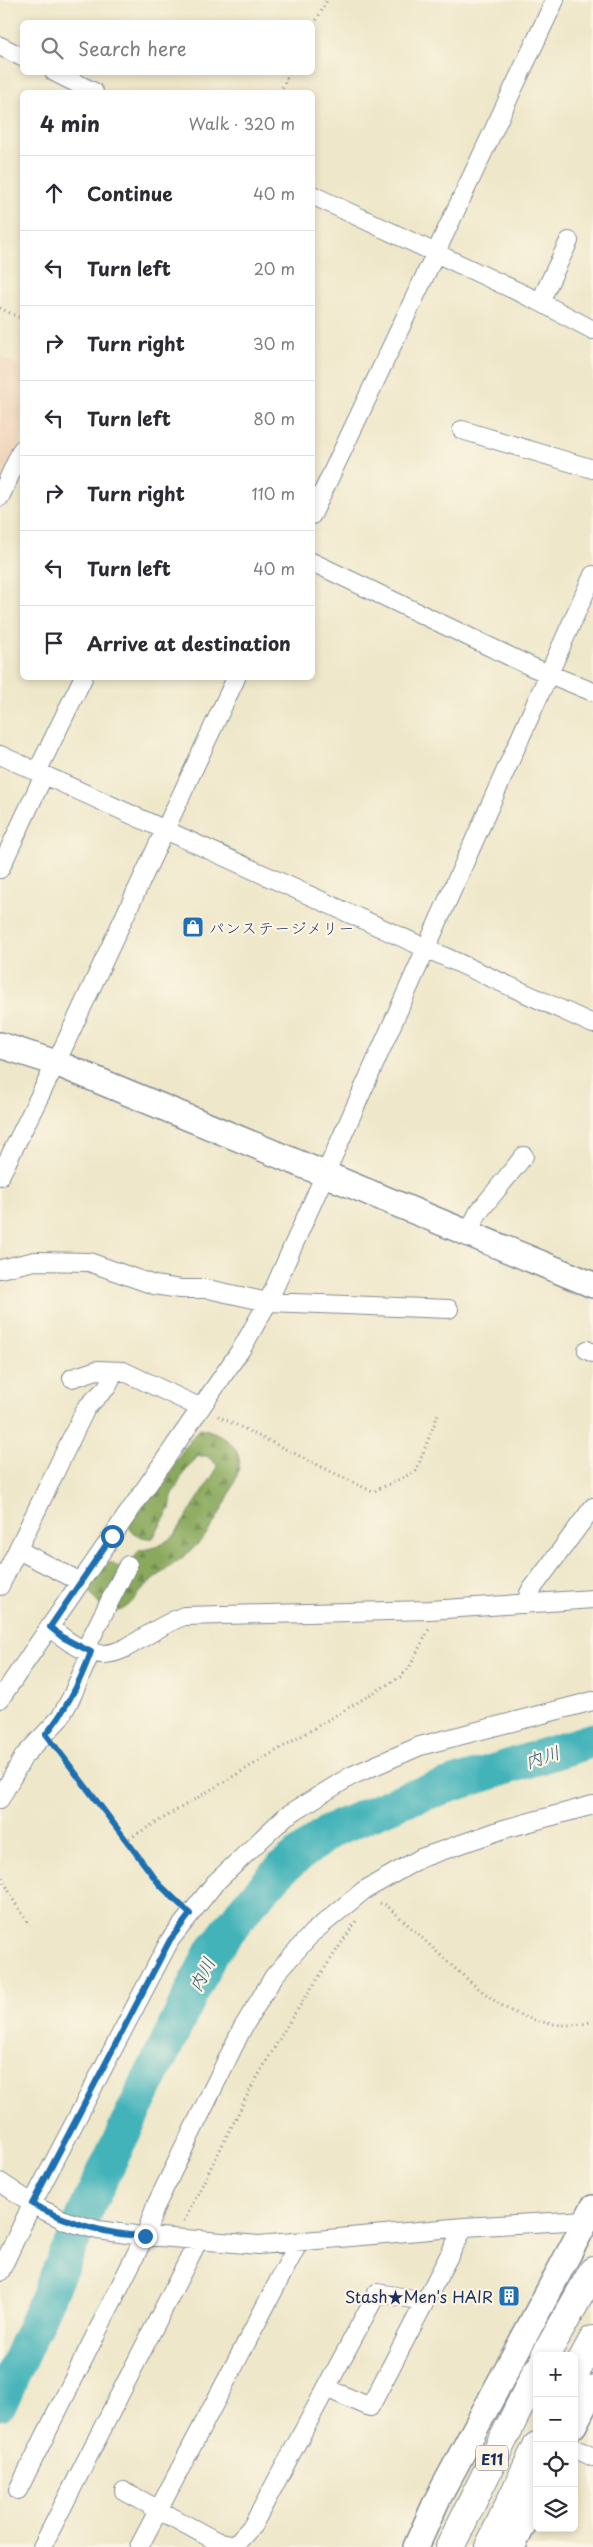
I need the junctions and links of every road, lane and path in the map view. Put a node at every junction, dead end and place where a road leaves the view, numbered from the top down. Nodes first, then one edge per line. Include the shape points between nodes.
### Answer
1 (328, 0) edge
2 (555, 0) edge
3 (315, 24) edge
4 (0, 46) edge
5 (20, 56) edge
6 (60, 75) edge
7 (288, 75) edge
8 (90, 90) edge
9 (281, 90) edge
10 (315, 196) edge
11 (568, 241) dead end
12 (435, 254) junction
13 (540, 302) junction
14 (0, 308) edge
15 (20, 318) edge
16 (593, 330) edge
17 (462, 430) dead end
18 (20, 453) edge
19 (593, 469) edge
20 (0, 497) edge
21 (315, 509) edge
22 (315, 563) edge
23 (593, 575) edge
24 (550, 674) junction
25 (82, 680) edge
26 (235, 680) edge
27 (593, 692) edge
28 (0, 755) edge
29 (40, 774) junction
30 (164, 831) junction
31 (0, 869) edge
32 (427, 948) junction
33 (593, 1024) edge
34 (0, 1045) edge
35 (56, 1063) junction
36 (524, 1156) dead end
37 (1, 1174) edge
38 (326, 1175) junction
39 (468, 1233) junction
40 (0, 1269) edge
41 (593, 1285) edge
42 (268, 1302) junction
43 (449, 1309) dead end
44 (114, 1372) junction
45 (72, 1378) dead end
46 (202, 1408) junction
47 (439, 1412) dead end
48 (593, 1507) edge
49 (18, 1550) junction
50 (128, 1565) dead end
51 (80, 1582) junction
52 (0, 1586) edge
53 (593, 1599) edge
54 (526, 1604) junction
55 (430, 1610) junction
56 (50, 1627) junction
57 (88, 1651) junction
58 (0, 1699) edge
59 (593, 1701) edge
60 (46, 1734) junction
61 (0, 1799) edge
62 (593, 1805) edge
63 (125, 1841) junction
64 (0, 1873) edge
65 (372, 1905) dead end
66 (190, 1914) junction
67 (362, 1914) dead end
68 (30, 1925) dead end
69 (593, 2021) edge
70 (0, 2182) edge
71 (36, 2206) junction
72 (590, 2214) edge
73 (464, 2227) junction
74 (140, 2236) junction
75 (176, 2237) junction
76 (199, 2240) junction
77 (299, 2242) junction
78 (593, 2271) edge
79 (0, 2272) edge
80 (425, 2301) junction
81 (593, 2340) edge
82 (546, 2352) edge
83 (578, 2368) edge
84 (533, 2379) edge
85 (326, 2388) junction
86 (593, 2388) edge
87 (578, 2417) edge
88 (578, 2450) edge
89 (533, 2454) edge
90 (593, 2457) edge
91 (18, 2490) dead end
92 (124, 2491) dead end
93 (533, 2506) edge
94 (158, 2510) junction
95 (42, 2547) edge
96 (139, 2547) edge
97 (416, 2547) edge
98 (450, 2547) edge
99 (489, 2547) edge
100 (512, 2547) edge

1 - 3 path
2 - 12 street
4 - 5 street
6 - 8 street
7 - 9 path
10 - 12 street
11 - 13 street
12 - 13 street
12 - 21 street
13 - 16 street
14 - 15 path
17 - 19 street
18 - 20 street
22 - 24 street
23 - 24 street
24 - 27 street
24 - 32 street
25 - 29 street
26 - 30 street
28 - 29 street
29 - 30 street
29 - 31 street
30 - 32 street
30 - 35 street
32 - 33 street
32 - 38 street
34 - 35 street
35 - 37 street
35 - 38 street
36 - 39 street via 478,1213
38 - 39 street
38 - 42 street
39 - 41 street
40 - 42 street via 35,1261 89,1262 154,1285 208,1289
42 - 43 street
42 - 46 street
44 - 45 street via 96,1370
44 - 46 street via 123,1370
44 - 49 street via 107,1387 86,1408
46 - 47 path via 373,1492 416,1471
46 - 51 street
48 - 54 street via 529,1593
49 - 51 street
49 - 52 street
50 - 57 street
51 - 56 street
53 - 54 street
54 - 55 street
55 - 57 street via 184,1616 160,1625 130,1647 114,1654
55 - 63 path via 430,1629 409,1668 400,1677
56 - 57 street
56 - 58 street
57 - 60 street via 71,1698
59 - 66 street via 420,1746 351,1776 286,1816 215,1883
60 - 61 street via 24,1756
60 - 63 path
62 - 74 street via 504,1829 421,1858 363,1890 312,1933 274,1976 242,2029
63 - 66 path via 160,1885
64 - 68 path
65 - 69 path via 378,1902 386,1905 502,2006 521,2015 556,2024
66 - 71 street via 166,1948
67 - 75 path via 282,2035 250,2090
70 - 71 street
71 - 74 street via 66,2221
71 - 79 street
72 - 73 street
72 - 97 street via 437,2500
73 - 77 street
73 - 80 street
74 - 75 street
74 - 91 street
75 - 76 street
76 - 77 street via 259,2245
76 - 95 street
77 - 94 street
78 - 82 highway
80 - 85 street via 377,2293
80 - 85 street via 370,2407
81 - 83 highway
84 - 98 highway, E11
85 - 94 street via 253,2525 234,2545 216,2541
86 - 87 street
88 - 90 street
89 - 99 highway, E11
92 - 94 street
93 - 100 street
94 - 96 street

